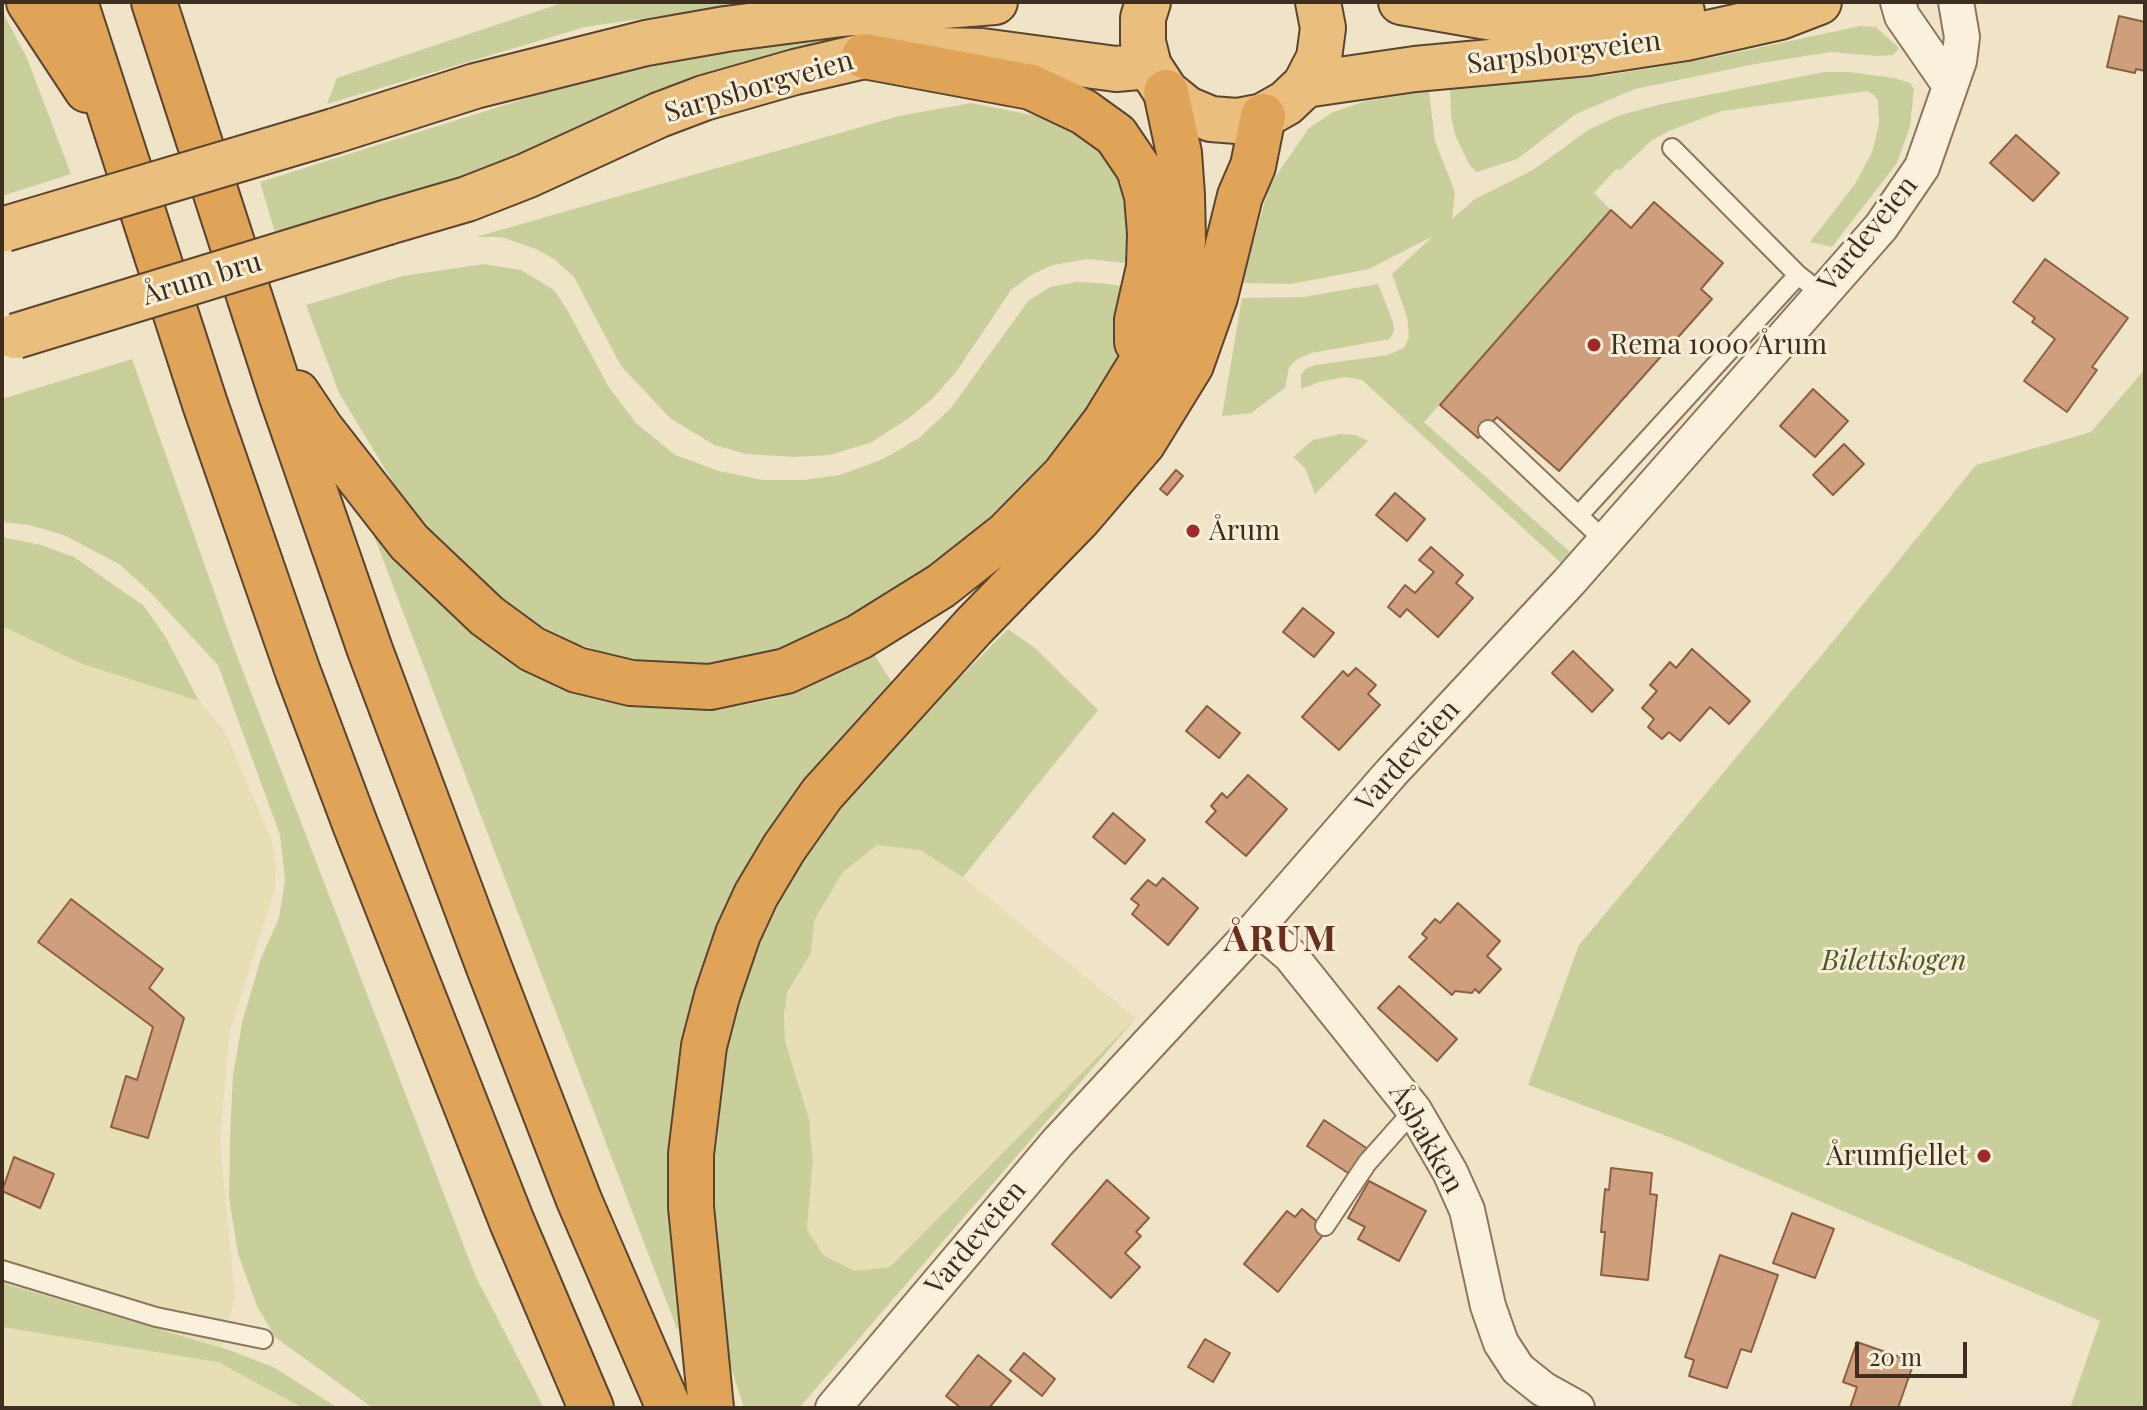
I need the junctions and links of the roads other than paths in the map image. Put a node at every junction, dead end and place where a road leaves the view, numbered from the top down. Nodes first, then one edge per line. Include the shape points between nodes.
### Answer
1 (29, 2) edge
2 (75, 2) edge
3 (154, 2) edge
4 (995, 2) edge
5 (1148, 2) edge
6 (1318, 2) edge
7 (1401, 2) edge
8 (1739, 2) edge
9 (1819, 2) edge
10 (1898, 2) edge
11 (1956, 2) edge
12 (864, 56) junction
13 (1158, 79) junction
14 (1949, 84) junction
15 (1305, 85) junction
16 (1263, 116) junction
17 (118, 139) junction
18 (1672, 148) dead end
19 (388, 222) joint
20 (4, 229) edge
21 (1810, 284) junction
22 (7, 339) edge
23 (265, 344) junction
24 (1137, 372) junction
25 (1488, 430) dead end
26 (1579, 515) junction
27 (1604, 540) junction
28 (1257, 927) junction
29 (1414, 1110) junction
30 (1325, 1226) dead end
31 (2, 1270) edge
32 (263, 1339) dead end
33 (591, 1408) edge
34 (669, 1408) edge
35 (711, 1408) edge
36 (833, 1408) edge
37 (1577, 1408) edge

1 - 17 highway
2 - 17 highway
3 - 23 highway
4 - 20 highway, Sarpsborgveien, bridge via 841,14 646,43 475,86
5 - 13 highway via 1143,42
6 - 15 highway via 1323,28 1319,58
7 - 8 highway, Sarpsborgveien via 1493,18 1587,19
9 - 15 highway, Sarpsborgveien via 1780,17 1686,38
10 - 14 street
11 - 14 street, Vardeveien via 1962,37
12 - 13 highway, Sarpsborgveien via 982,51
12 - 19 highway, Sarpsborgveien via 704,98 482,194
12 - 24 highway via 1031,87 1084,112 1116,135 1139,169 1147,196 1149,267 1137,320
13 - 16 highway via 1187,109 1211,119
13 - 24 highway via 1179,153 1183,241 1177,286 1162,329
14 - 21 street, Vardeveien via 1922,167 1881,227
15 - 16 highway
16 - 35 highway via 1253,166 1191,365 1143,443 822,794 784,848 738,934 704,1046 691,1154 691,1207
17 - 33 highway via 309,700 512,1222
18 - 21 lane
19 - 22 highway, Årum bru, bridge
21 - 26 lane
21 - 27 street, Vardeveien
23 - 24 highway via 385,513 487,616 532,649 577,670 631,683 710,687 786,671 859,637 941,586 1007,534 1064,476
23 - 34 highway via 375,665 490,970 579,1200
25 - 26 lane
26 - 27 lane
27 - 28 street, Vardeveien
28 - 29 street, Åsbakken via 1290,955
28 - 36 street, Vardeveien via 1057,1143
29 - 30 lane via 1367,1163
29 - 37 street, Åsbakken via 1467,1210 1501,1343 1518,1369
31 - 32 lane via 156,1317

